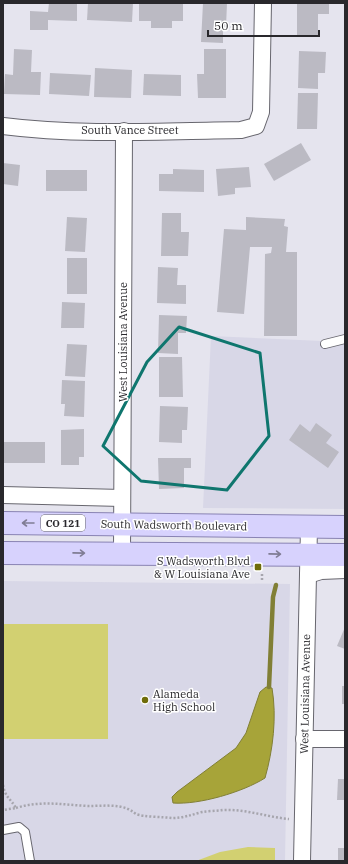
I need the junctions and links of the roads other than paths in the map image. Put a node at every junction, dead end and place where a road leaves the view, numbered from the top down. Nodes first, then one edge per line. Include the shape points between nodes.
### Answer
1 (263, 3) edge
2 (3, 126) edge
3 (124, 131) junction
4 (345, 339) edge
5 (325, 344) dead end
6 (3, 495) edge
7 (122, 498) junction
8 (3, 523) edge
9 (123, 524) junction
10 (309, 526) junction
11 (345, 527) edge
12 (3, 553) edge
13 (122, 554) junction
14 (345, 555) edge
15 (308, 565) junction
16 (345, 570) edge
17 (304, 739) junction
18 (345, 739) edge
19 (3, 830) edge
20 (30, 861) edge
21 (302, 861) edge

1 - 3 street, South Vance Street via 261,112 256,126 241,130
2 - 3 street, South Vance Street via 34,130
3 - 7 street, West Louisiana Avenue
4 - 5 lane
6 - 7 street
7 - 9 street, West Louisiana Avenue
9 -> 8 main road, South Wadsworth Boulevard / CO 121
9 - 10 main road, South Wadsworth Boulevard / CO 121
9 - 13 street, West Louisiana Avenue
10 - 11 main road, South Wadsworth Boulevard / CO 121
10 - 15 street, West Louisiana Avenue
12 -> 13 main road
13 -> 15 main road
14 - 15 main road
15 - 16 street via 321,571
15 - 17 street, West Louisiana Avenue
17 - 18 street
17 - 21 street, West Louisiana Avenue
19 - 20 lane via 19,827 25,832

